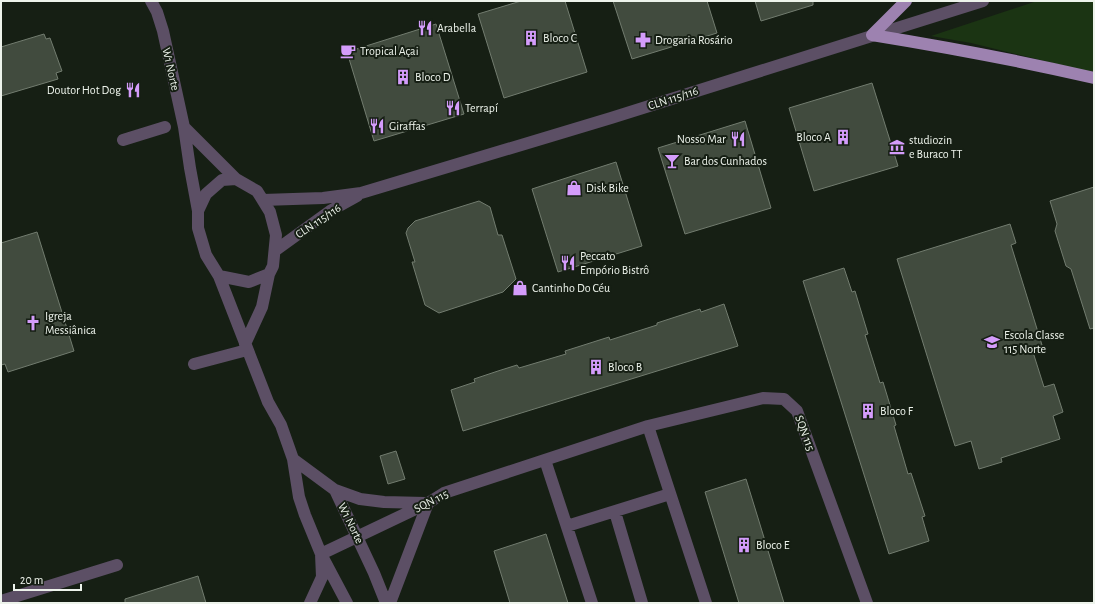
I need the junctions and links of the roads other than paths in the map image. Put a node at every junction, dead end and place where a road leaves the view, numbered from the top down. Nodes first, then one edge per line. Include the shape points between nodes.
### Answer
1 (151, 1) edge
2 (906, 1) edge
3 (983, 1) edge
4 (158, 7) edge
5 (872, 35) junction
6 (1094, 78) edge
7 (165, 126) dead end
8 (184, 126) junction
9 (123, 140) dead end
10 (236, 179) junction
11 (361, 193) junction
12 (263, 200) junction
13 (198, 211) junction
14 (276, 250) junction
15 (269, 274) junction
16 (219, 276) junction
17 (246, 347) junction
18 (194, 364) dead end
19 (648, 426) junction
20 (294, 459) junction
21 (545, 460) junction
22 (335, 490) junction
23 (670, 494) junction
24 (428, 503) junction
25 (615, 512) junction
26 (567, 526) junction
27 (357, 536) junction
28 (321, 554) junction
29 (117, 565) dead end
30 (1, 601) edge
31 (310, 603) edge
32 (347, 603) edge
33 (386, 603) edge
34 (390, 603) edge
35 (592, 603) edge
36 (642, 603) edge
37 (706, 603) edge
38 (867, 603) edge

1 - 4 street, W1 Norte
2 - 5 main road
3 - 5 street, CLN 115/116
4 - 8 street, W1 Norte
5 - 6 main road via 1038,65
5 - 11 street, CLN 115/116 via 611,118
7 - 9 street
8 - 10 street
8 - 13 street, W1 Norte
10 - 12 street via 257,191
10 - 13 street via 222,180 206,194
11 - 12 street, CLN 115/116 via 323,198
11 - 14 street, CLN 115/116 via 330,211
12 - 14 street via 270,212 276,235
13 - 16 street via 198,228 206,254
14 - 15 street
15 - 16 street via 249,282
15 - 17 street via 262,307
16 - 17 street
17 - 18 street
17 - 20 street
19 - 21 street, SQN 115
19 - 23 street
19 - 38 street, SQN 115 via 763,398 784,399 798,411
20 - 22 street, W1 Norte
20 - 28 street via 299,497
21 - 24 street, SQN 115 via 444,492
21 - 26 street
22 - 24 street via 360,499
22 - 27 street, W1 Norte
23 - 25 street
23 - 37 street
24 - 27 street, SQN 115
24 - 34 street
25 - 26 street
25 - 36 street
26 - 35 street
27 - 28 street, SQN 115
27 - 33 street, W1 Norte
28 - 31 street via 322,577
28 - 32 street
29 - 30 street

